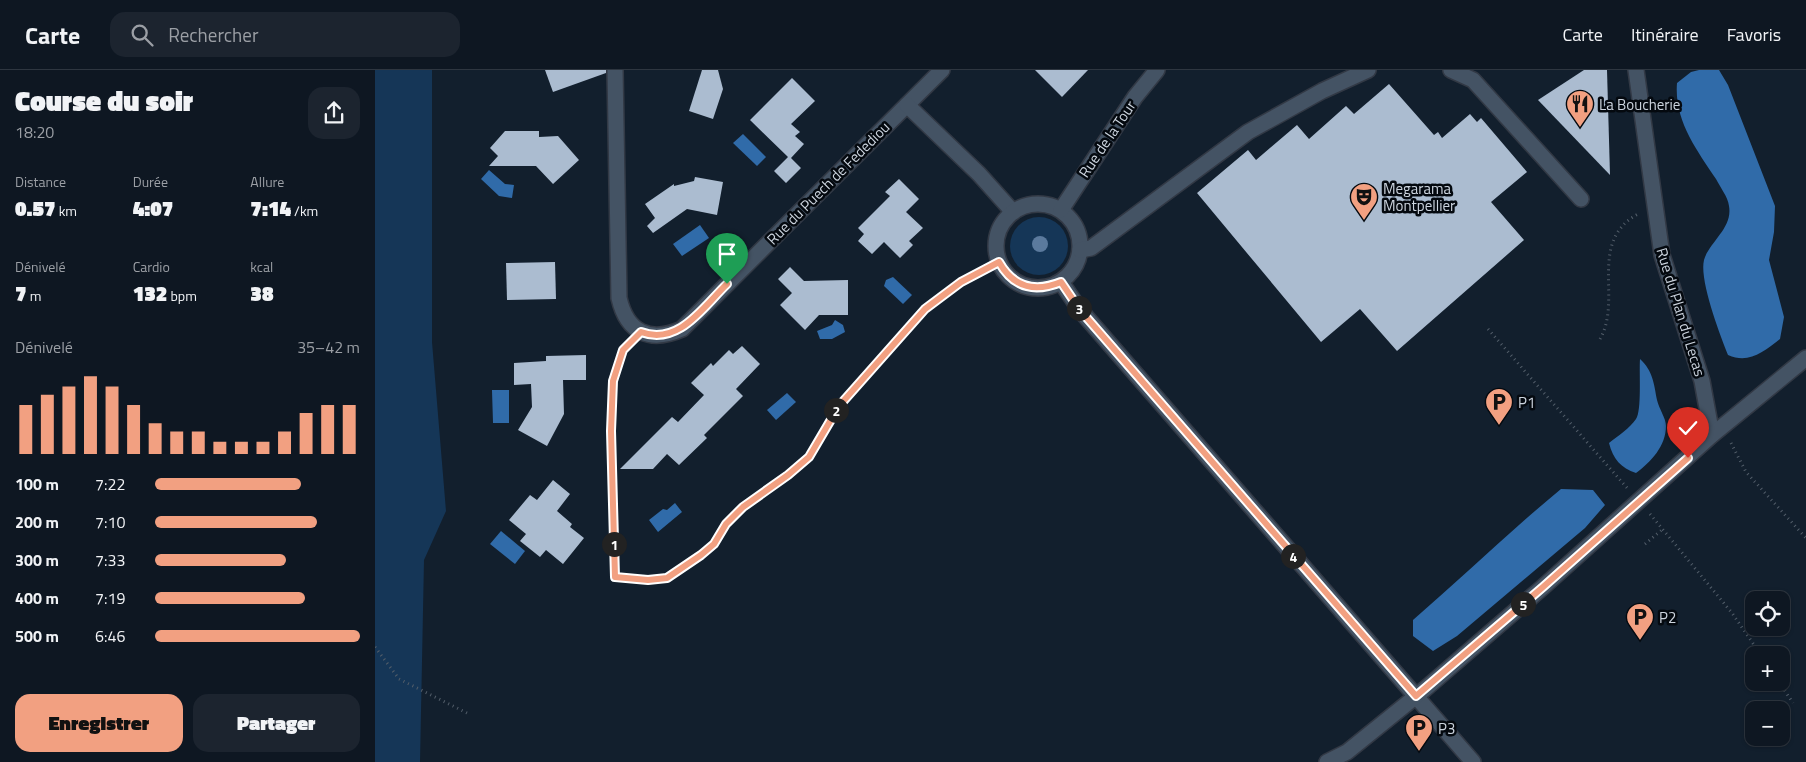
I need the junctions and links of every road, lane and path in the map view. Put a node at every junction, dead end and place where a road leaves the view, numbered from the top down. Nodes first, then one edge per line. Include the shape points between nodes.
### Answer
1 (615, 70) edge
2 (941, 70) edge
3 (1157, 70) edge
4 (1368, 70) edge
5 (1451, 70) edge
6 (1636, 70) edge
7 (907, 105) junction
8 (1581, 199) dead end
9 (1655, 206) junction
10 (1061, 210) junction
11 (1013, 212) junction
12 (1080, 250) junction
13 (999, 262) junction
14 (1061, 282) junction
15 (641, 332) junction
16 (1600, 339) dead end
17 (1806, 358) edge
18 (1717, 430) junction
19 (1663, 530) dead end
20 (1806, 538) edge
21 (1645, 544) dead end
22 (375, 647) edge
23 (1785, 691) edge
24 (1416, 696) junction
25 (1793, 703) dead end
26 (469, 714) dead end
27 (1327, 762) edge
28 (1473, 762) edge

1 - 15 street via 619,298 627,320
2 - 7 street, Rue du Puech de Fedediou
3 - 10 street, Rue de la Tour via 1135,97
4 - 12 street via 1322,90 1248,132 1091,248
5 - 8 street via 1473,80
6 - 9 street, Rue du Plan du Lecas
7 - 11 street
7 - 15 street, Rue du Puech de Fedediou via 682,328 657,336
9 - 16 path via 1619,229 1609,256 1608,306 1605,331
9 - 18 street, Rue du Plan du Lecas via 1662,255
10 - 11 street via 1040,204
10 - 12 street via 1076,227
11 - 13 street via 997,235 995,248
12 - 14 street via 1072,272
13 - 14 street via 1005,273 1025,287 1049,287
13 - 15 path via 961,282 925,309 844,400 809,457 743,507 726,524 714,544 667,578 648,580 615,577 611,431 613,381 623,350
14 - 24 street via 1080,310
17 - 18 street
18 - 20 path via 1746,472
18 - 24 street
19 - 21 path
22 - 26 path via 399,679
23 - 25 path
24 - 27 street via 1347,752
24 - 28 street

